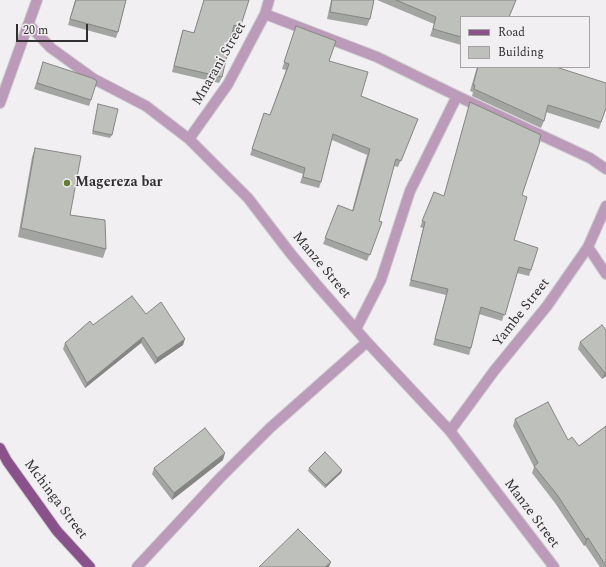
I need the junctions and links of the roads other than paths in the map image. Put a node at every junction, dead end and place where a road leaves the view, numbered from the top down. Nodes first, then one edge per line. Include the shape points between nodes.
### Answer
1 (38, 0) edge
2 (269, 0) edge
3 (265, 14) junction
4 (29, 24) junction
5 (457, 96) junction
6 (0, 103) edge
7 (189, 139) junction
8 (606, 169) edge
9 (606, 206) edge
10 (588, 247) junction
11 (606, 274) edge
12 (356, 329) junction
13 (367, 342) junction
14 (450, 431) junction
15 (0, 448) edge
16 (90, 567) edge
17 (137, 567) edge
18 (554, 567) edge

1 - 4 street
2 - 3 street, Mnarani Street
3 - 5 street via 377,57
3 - 7 street, Mnarani Street via 228,84
4 - 6 street
4 - 7 street, Manze Street via 51,48 94,79 146,106
5 - 8 street via 590,158
5 - 12 street via 410,191 381,280
7 - 12 street, Manze Street via 248,198 290,254
9 - 10 street, Yambe Street
10 - 11 street
10 - 14 street, Yambe Street via 547,306 494,371
12 - 13 street, Manze Street
13 - 14 street, Manze Street
13 - 17 street via 270,428
14 - 18 street, Manze Street
15 - 16 main road, Mchinga Street via 58,530

